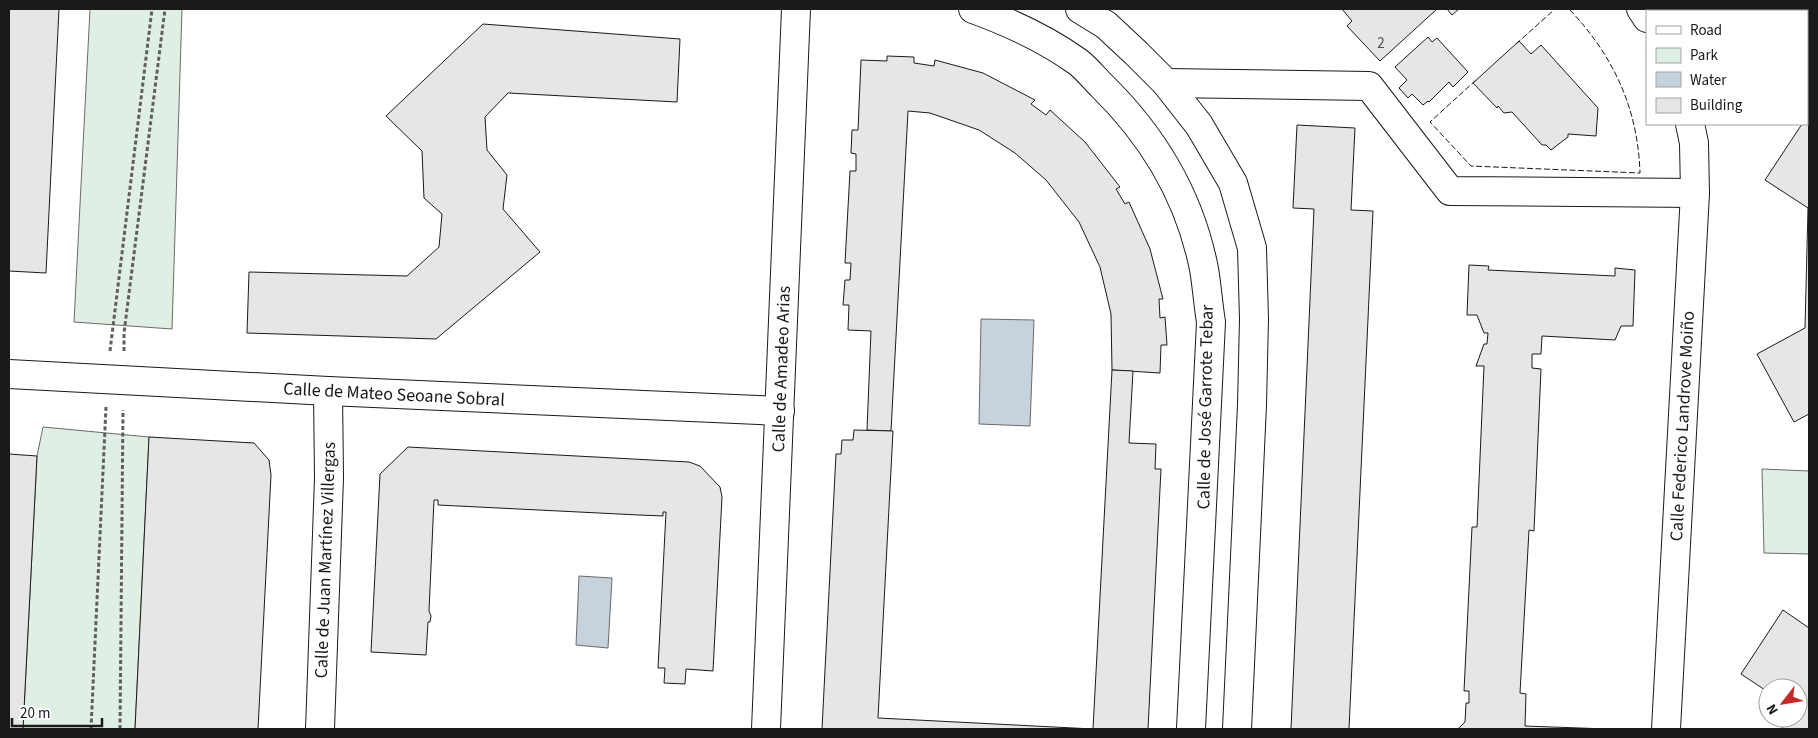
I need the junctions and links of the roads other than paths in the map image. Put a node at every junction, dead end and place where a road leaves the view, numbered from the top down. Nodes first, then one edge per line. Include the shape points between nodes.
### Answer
1 (796, 9) edge
2 (973, 9) edge
3 (1080, 9) edge
4 (1166, 83) junction
5 (1690, 125) edge
6 (1695, 193) junction
7 (9, 374) edge
8 (328, 391) junction
9 (780, 411) junction
10 (320, 729) edge
11 (766, 729) edge
12 (1191, 729) edge
13 (1237, 729) edge
14 (1666, 729) edge

1 - 9 street, Calle de Amadeo Arias
2 - 12 street, Calle de José Garrote Tebar via 1030,33 1078,62 1112,96 1155,148 1188,214 1204,268 1211,322
3 - 4 street via 1106,25
4 - 6 street via 1369,86 1450,192
4 - 13 street via 1199,124 1233,183 1252,248 1252,404
5 - 6 street, Calle Federico Landrove Moiño via 1694,143
6 - 14 street, Calle Federico Landrove Moiño
7 - 8 street, Calle de Mateo Seoane Sobral
8 - 9 street, Calle de Mateo Seoane Sobral
8 - 10 street, Calle de Juan Martínez Villergas via 329,478
9 - 11 street, Calle de Amadeo Arias

